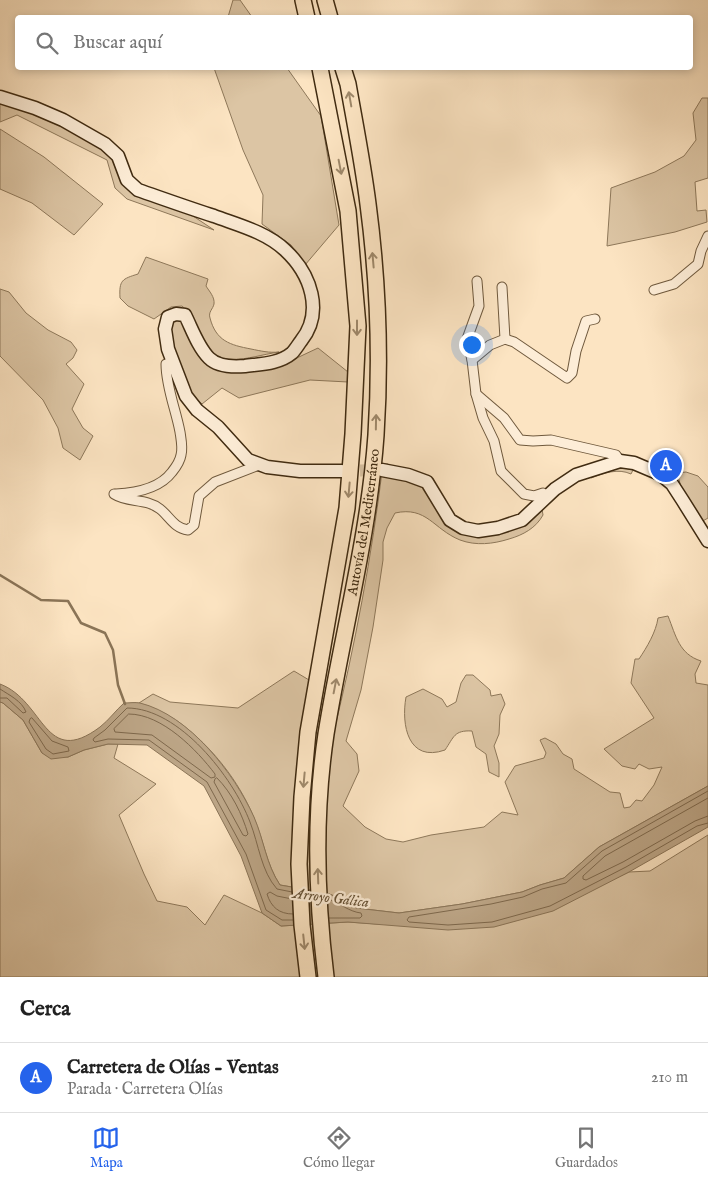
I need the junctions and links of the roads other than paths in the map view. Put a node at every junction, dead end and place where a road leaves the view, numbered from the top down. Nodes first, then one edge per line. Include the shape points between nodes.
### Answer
1 (303, 0) edge
2 (325, 0) edge
3 (306, 15) edge
4 (329, 15) edge
5 (320, 70) edge
6 (344, 70) edge
7 (0, 97) edge
8 (708, 236) edge
9 (477, 281) dead end
10 (502, 287) dead end
11 (654, 290) dead end
12 (595, 319) dead end
13 (505, 340) junction
14 (472, 360) junction
15 (172, 362) junction
16 (476, 394) junction
17 (620, 461) junction
18 (259, 465) junction
19 (382, 470) tunnel mouth
20 (342, 471) tunnel mouth
21 (546, 497) junction
22 (708, 541) edge
23 (308, 977) edge
24 (326, 977) edge

1 - 3 highway
2 - 4 highway
5 -> 23 highway, Autovía del Mediterráneo via 348,211 358,326 347,508 308,732 302,797 299,864
24 -> 6 highway, Autovía del Mediterráneo via 317,863 320,793 326,734 356,580 376,435 378,321 369,215
7 - 15 main road via 63,120 105,144 118,156 127,180 138,190 267,237 285,249 299,265 311,289 313,311 308,332 292,353 275,362 233,368 220,365 210,359 200,345 185,315 176,314 168,317 165,329
8 - 11 street via 698,264 674,284
9 - 14 street via 479,306 467,339
10 - 13 street
12 - 13 street via 586,321 572,374 567,378 514,342
13 - 14 street via 490,345
14 - 16 street
15 - 18 main road via 186,396 197,410 218,427 248,460
15 - 18 street via 166,364 166,373 182,442 178,464 160,483 114,494 144,501 159,509 181,529 188,530 194,525 199,496 215,482
16 - 17 street via 504,418 520,440 551,440 616,455
16 - 21 street via 494,441 501,471 524,494 534,496 542,493
17 - 21 main road via 576,476
17 - 22 main road via 660,474 672,484
18 - 20 main road via 300,471
19 - 21 main road via 427,482 450,520 463,528 478,531 522,520

